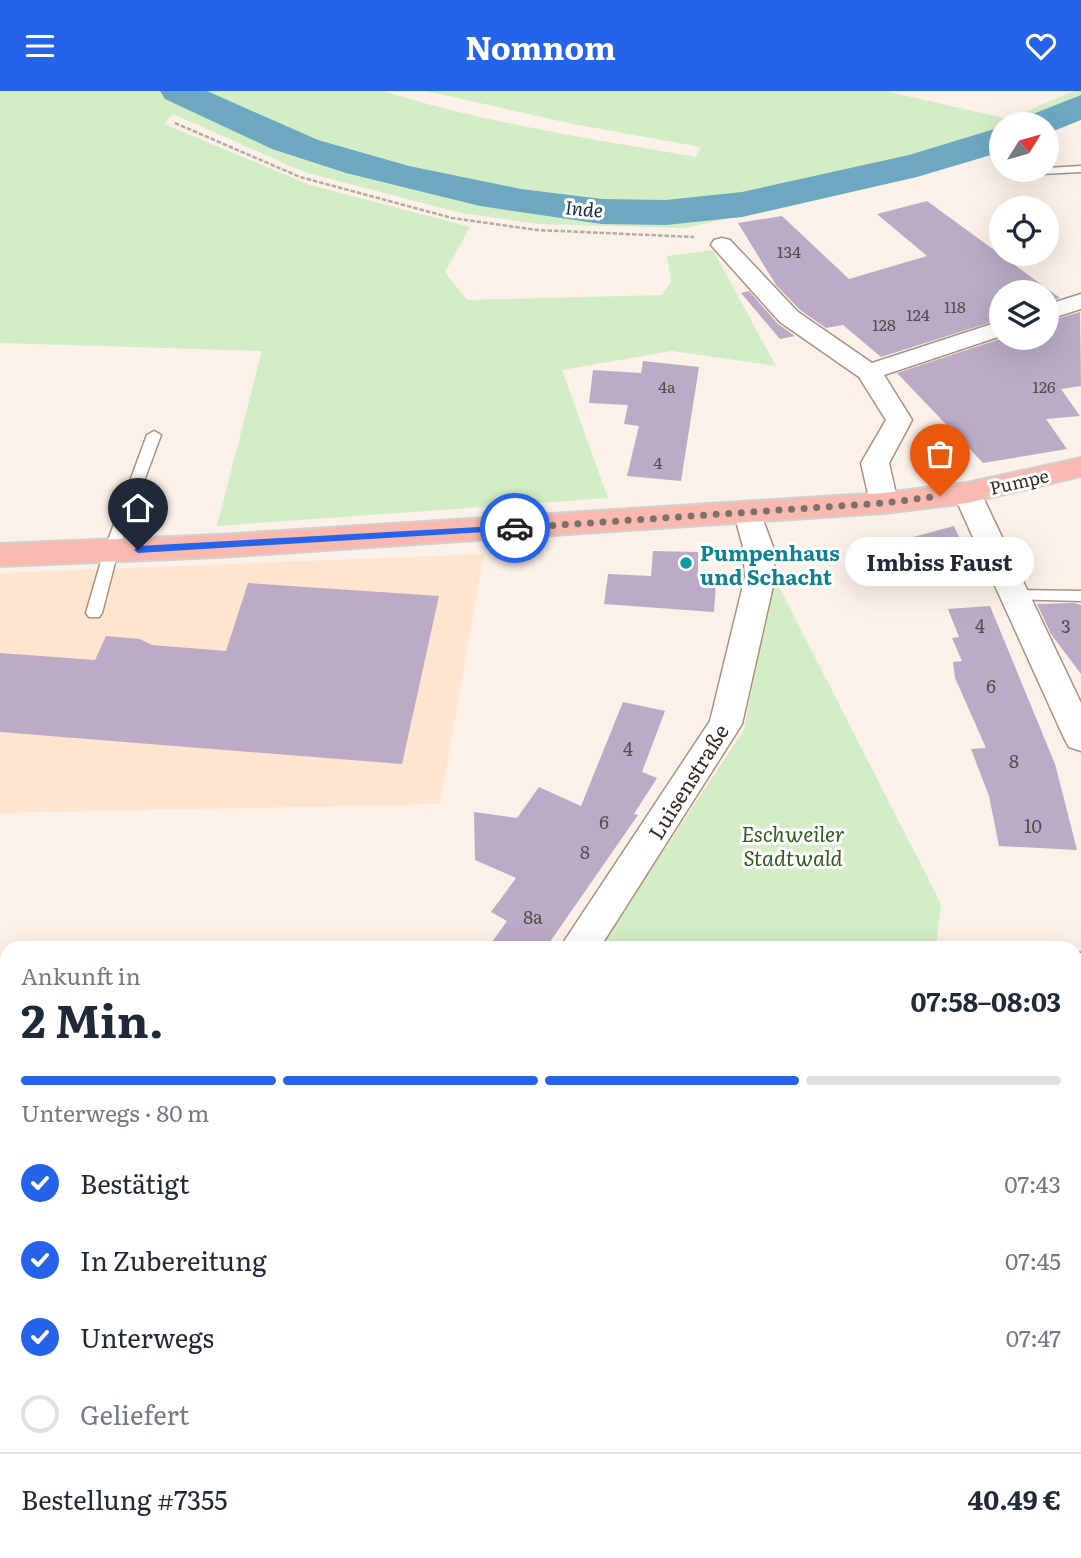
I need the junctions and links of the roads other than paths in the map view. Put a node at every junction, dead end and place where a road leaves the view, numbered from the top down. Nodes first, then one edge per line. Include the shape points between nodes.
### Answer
1 (1081, 169) edge
2 (1059, 170) edge
3 (722, 245) road end
4 (1081, 301) edge
5 (1059, 309) edge
6 (989, 332) edge
7 (869, 372) junction
8 (154, 435) dead end
9 (1081, 467) edge
10 (967, 493) junction
11 (884, 503) junction
12 (748, 513) junction
13 (111, 551) junction
14 (0, 555) edge
15 (1013, 595) junction
16 (1081, 597) edge
17 (94, 613) dead end
18 (1081, 738) edge
19 (583, 941) edge

1 - 2 lane
3 - 7 street via 789,317
4 - 5 street
6 - 7 street
7 - 11 street via 899,421 875,463
8 - 13 lane
9 - 10 main road, Pumpe
10 - 11 main road, Pumpe
10 - 15 street
11 - 12 main road, Pumpe
12 - 13 main road, Pumpe
12 - 19 street, Luisenstraße via 758,547 760,577 726,724
13 - 14 main road, Pumpe
13 - 17 lane
15 - 16 lane
15 - 18 street

